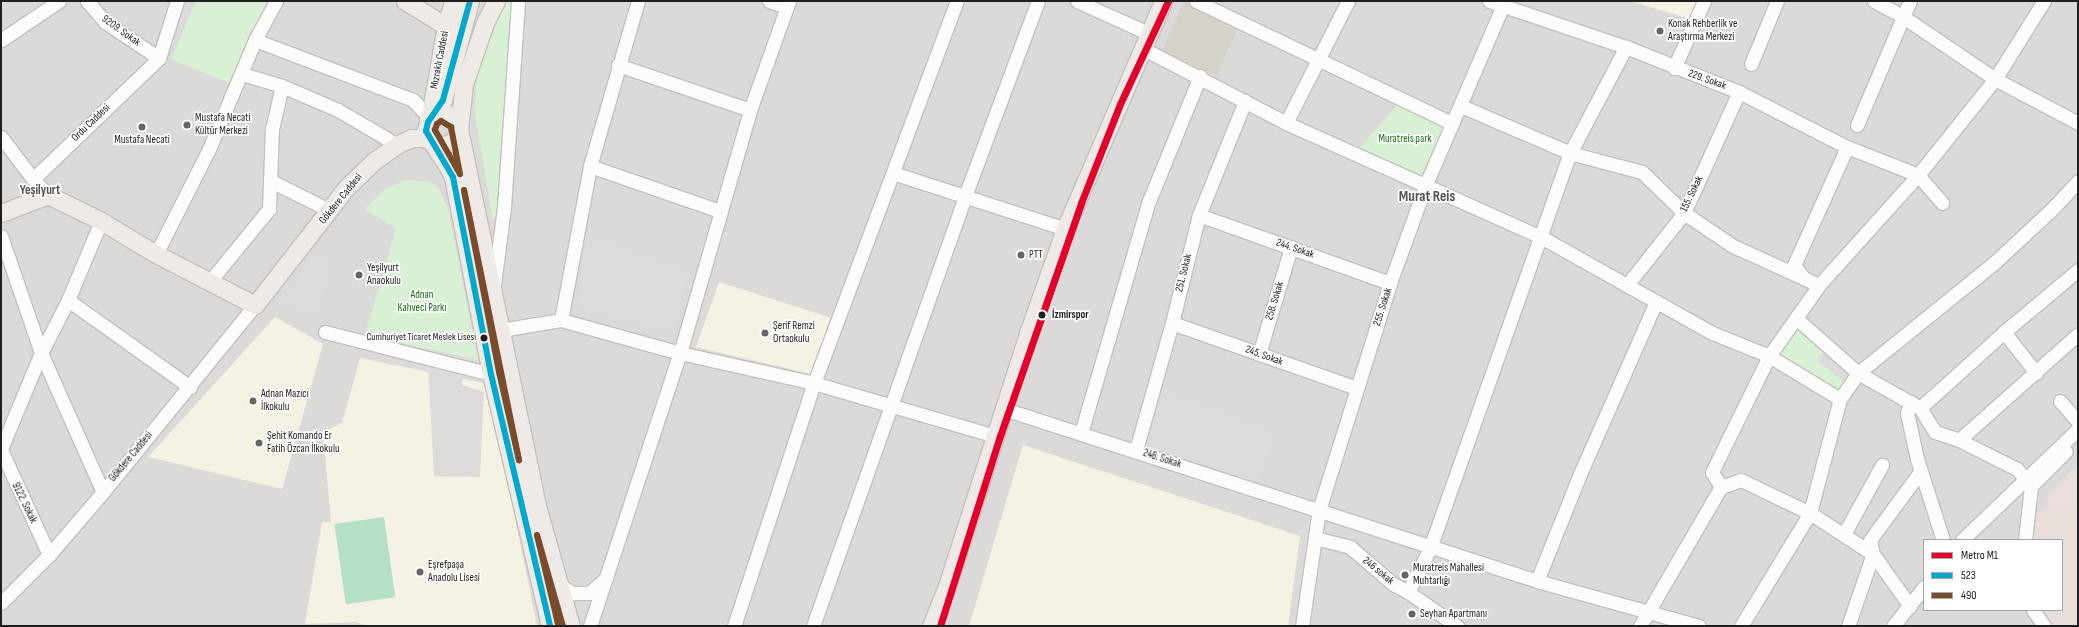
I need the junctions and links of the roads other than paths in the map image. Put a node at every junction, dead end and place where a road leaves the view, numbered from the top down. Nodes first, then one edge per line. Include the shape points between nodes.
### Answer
1 (59, 1) edge
2 (87, 1) edge
3 (177, 1) edge
4 (276, 1) edge
5 (405, 1) edge
6 (453, 1) edge
7 (470, 1) edge
8 (496, 1) edge
9 (518, 1) edge
10 (638, 1) edge
11 (769, 1) edge
12 (957, 1) edge
13 (1038, 1) edge
14 (1077, 1) edge
15 (1163, 1) edge
16 (1196, 1) edge
17 (1348, 1) edge
18 (1489, 1) edge
19 (1704, 1) edge
20 (1777, 1) edge
21 (1874, 1) edge
22 (1910, 1) edge
23 (2044, 1) edge
24 (787, 4) edge
25 (1504, 4) edge
26 (1902, 16) junction
27 (446, 26) junction
28 (1, 40) edge
29 (255, 40) junction
30 (1145, 40) junction
31 (1626, 47) junction
32 (454, 55) junction
33 (159, 58) junction
34 (1317, 60) junction
35 (1751, 64) dead end
36 (618, 65) junction
37 (1674, 68) junction
38 (242, 74) junction
39 (1200, 76) junction
40 (1995, 79) junction
41 (464, 84) junction
42 (282, 86) junction
43 (1739, 92) junction
44 (1245, 101) junction
45 (1461, 106) junction
46 (750, 110) junction
47 (430, 118) junction
48 (1286, 123) junction
49 (1452, 123) junction
50 (2078, 123) edge
51 (1857, 126) dead end
52 (459, 129) junction
53 (1, 137) edge
54 (430, 140) junction
55 (393, 142) junction
56 (1847, 147) junction
57 (1570, 153) junction
58 (447, 165) junction
59 (590, 166) junction
60 (893, 173) junction
61 (1918, 175) junction
62 (33, 179) junction
63 (2078, 181) edge
64 (271, 182) junction
65 (1426, 184) junction
66 (48, 195) junction
67 (965, 196) junction
68 (1942, 203) dead end
69 (325, 208) junction
70 (720, 211) junction
71 (1, 213) edge
72 (1684, 213) junction
73 (1199, 215) junction
74 (101, 221) junction
75 (1065, 228) junction
76 (315, 231) junction
77 (1, 236) edge
78 (1540, 237) junction
79 (1291, 247) junction
80 (156, 254) junction
81 (2078, 270) edge
82 (1805, 279) junction
83 (210, 281) junction
84 (1390, 283) junction
85 (1627, 285) junction
86 (1819, 285) junction
87 (494, 293) junction
88 (68, 300) junction
89 (1656, 302) junction
90 (255, 305) junction
91 (1797, 319) junction
92 (561, 320) junction
93 (1172, 323) junction
94 (501, 330) junction
95 (325, 332) dead end
96 (2004, 332) junction
97 (2078, 334) edge
98 (41, 353) junction
99 (680, 353) junction
100 (1258, 354) junction
101 (1769, 356) junction
102 (1858, 373) junction
103 (491, 374) junction
104 (2036, 374) junction
105 (814, 383) junction
106 (190, 387) junction
107 (1357, 388) junction
108 (1840, 398) junction
109 (2060, 401) dead end
110 (1916, 405) junction
111 (892, 407) junction
112 (1004, 409) junction
113 (2078, 422) edge
114 (2078, 429) edge
115 (1081, 433) junction
116 (995, 436) junction
117 (2078, 438) edge
118 (1959, 440) junction
119 (1, 450) edge
120 (1136, 450) junction
121 (3, 464) edge
122 (1882, 465) dead end
123 (1920, 472) junction
124 (2027, 482) junction
125 (1720, 487) junction
126 (103, 492) junction
127 (1319, 510) junction
128 (1810, 513) junction
129 (1844, 534) junction
130 (1315, 538) junction
131 (1943, 539) edge
132 (1963, 539) edge
133 (2025, 539) edge
134 (1430, 548) junction
135 (1873, 554) junction
136 (49, 555) junction
137 (607, 577) junction
138 (1537, 581) junction
139 (559, 584) junction
140 (947, 586) junction
141 (1923, 587) edge
142 (1408, 592) junction
143 (1, 603) edge
144 (1910, 606) junction
145 (1649, 611) junction
146 (2034, 611) edge
147 (550, 626) edge
148 (571, 626) edge
149 (590, 626) edge
150 (734, 626) edge
151 (813, 626) edge
152 (931, 626) edge
153 (939, 626) edge
154 (1302, 626) edge
155 (1457, 626) edge
156 (1640, 626) edge
157 (1699, 626) edge
158 (1741, 626) edge
159 (1848, 626) edge
160 (1893, 626) edge
161 (2044, 626) edge

1 - 28 street
2 - 33 street, 9209. Sokak via 105,22
3 - 33 street, Ordu Caddesi
4 - 29 street
5 - 27 main road, Mızraklı Caddesi
6 - 27 main road
7 - 32 main road
8 - 41 main road via 485,22
9 - 87 street via 504,207
10 - 36 street
11 - 24 street
12 - 60 street
13 - 67 street
14 - 30 street
15 - 30 main road
16 - 34 street
17 - 34 street
18 - 25 street, 229. Sokak
19 - 37 street
20 - 35 street
21 - 26 street
22 - 26 street
23 - 40 street
24 - 46 street
25 - 31 street, 229. Sokak
25 - 45 street, 255. Sokak
26 - 40 street
26 - 51 street
27 - 32 main road
27 - 47 main road, Mızraklı Caddesi
29 - 38 street
29 - 47 street via 413,100
30 - 39 street
30 - 75 main road
31 - 37 street, 229. Sokak
31 - 57 street
32 - 41 main road
32 - 47 main road via 452,72 443,100
33 - 62 street, Ordu Caddesi
34 - 48 street
34 - 49 street
36 - 46 street
36 - 59 street
37 - 43 street, 229. Sokak
38 - 42 street
38 - 80 street via 209,149
39 - 44 street
39 - 115 street via 1149,201
40 - 50 street
40 - 61 street
41 - 52 main road
42 - 55 street via 338,110
42 - 64 street via 272,129
43 - 56 street, 229. Sokak
43 - 72 street, 155. Sokak
44 - 48 street
44 - 73 street, 251. Sokak
45 - 49 street, 255. Sokak
45 - 57 street
46 - 70 street
47 - 52 main road via 446,113 456,118
47 - 54 main road via 426,126
47 - 55 main road, Gökdere Caddesi
48 - 65 street
49 - 65 street, 255. Sokak
52 - 54 main road via 456,138 448,144 439,145
52 - 87 main road
53 - 62 street
54 - 55 main road, Gökdere Caddesi via 412,138
54 - 58 main road
55 - 58 main road via 422,150
55 - 69 main road, Gökdere Caddesi via 359,165
55 - 76 main road, Gökdere Caddesi via 347,187
56 - 61 street, 229. Sokak
56 - 82 street via 1794,265
57 - 72 street via 1642,172
57 - 78 street
58 - 103 main road via 456,190
59 - 70 street
59 - 92 street
60 - 67 street
60 - 105 street
61 - 68 street
61 - 86 street
62 - 66 street
63 - 102 street via 1994,263
64 - 69 street
64 - 83 street via 269,209
65 - 78 street
65 - 84 street, 255. Sokak
66 - 71 main road
66 - 74 main road
67 - 75 street
67 - 111 street
69 - 76 main road, Gökdere Caddesi
70 - 99 street
72 - 82 street via 1733,246
72 - 85 street, 155. Sokak
73 - 79 street, 244. Sokak
73 - 93 street, 251. Sokak
74 - 80 main road
74 - 88 street
75 - 112 main road
76 - 90 main road, Gökdere Caddesi
77 - 98 street
78 - 85 street
78 - 134 street
79 - 84 street, 244. Sokak
79 - 100 street, 258. Sokak
80 - 83 main road
81 - 96 street
82 - 86 street
82 - 91 street via 1808,297
83 - 90 main road
84 - 107 street, 255. Sokak
85 - 89 street
86 - 91 street
87 - 94 main road
88 - 98 street
88 - 106 street
89 - 101 street via 1710,332
89 - 138 street via 1580,474
90 - 106 street, Gökdere Caddesi
91 - 101 street
91 - 102 street
92 - 94 street
92 - 99 street
93 - 100 street, 245. Sokak
93 - 120 street, 251. Sokak
94 - 139 main road via 536,506
95 - 103 street
96 - 104 street
96 - 110 street
97 - 104 street
98 - 119 street
98 - 126 street
99 - 105 street
99 - 137 street
100 - 107 street, 245. Sokak
101 - 108 street
101 - 125 street via 1712,472
102 - 108 street
102 - 110 street
103 - 147 main road
104 - 118 street
105 - 111 street
105 - 150 street
106 - 126 street, Gökdere Caddesi
107 - 127 street, 255. Sokak
108 - 128 street
109 - 113 street
110 - 118 street via 1935,432
110 - 123 street via 1907,413
111 - 116 street
111 - 151 street
112 - 115 street, 246. Sokak
112 - 116 main road
114 - 124 street
115 - 120 street, 246. Sokak
116 - 140 main road
117 - 124 street
118 - 124 street via 2017,469
119 - 121 street, 9122. Sokak
120 - 127 street, 246. Sokak
121 - 136 street, 9122. Sokak
122 - 129 street
123 - 131 street
123 - 135 street via 1870,540
124 - 132 street
124 - 133 street
125 - 128 street via 1741,480
125 - 145 street
126 - 136 street, Gökdere Caddesi
127 - 130 street, 255. Sokak
127 - 134 street, 246. Sokak
128 - 129 street
128 - 158 street
129 - 135 street
130 - 142 street, 246 sokak via 1350,547 1393,584
130 - 154 street, 255. Sokak
134 - 138 street, 246. Sokak
134 - 142 street
135 - 144 street
135 - 159 street
136 - 143 street, Gökdere Caddesi
137 - 139 street via 589,593 572,593
137 - 149 street
138 - 145 street, 246. Sokak
139 - 148 main road
140 - 152 main road
140 - 153 main road
141 - 144 street
142 - 155 street, 246 sokak
144 - 160 street
145 - 156 street
145 - 157 street, 246. Sokak
146 - 161 street

